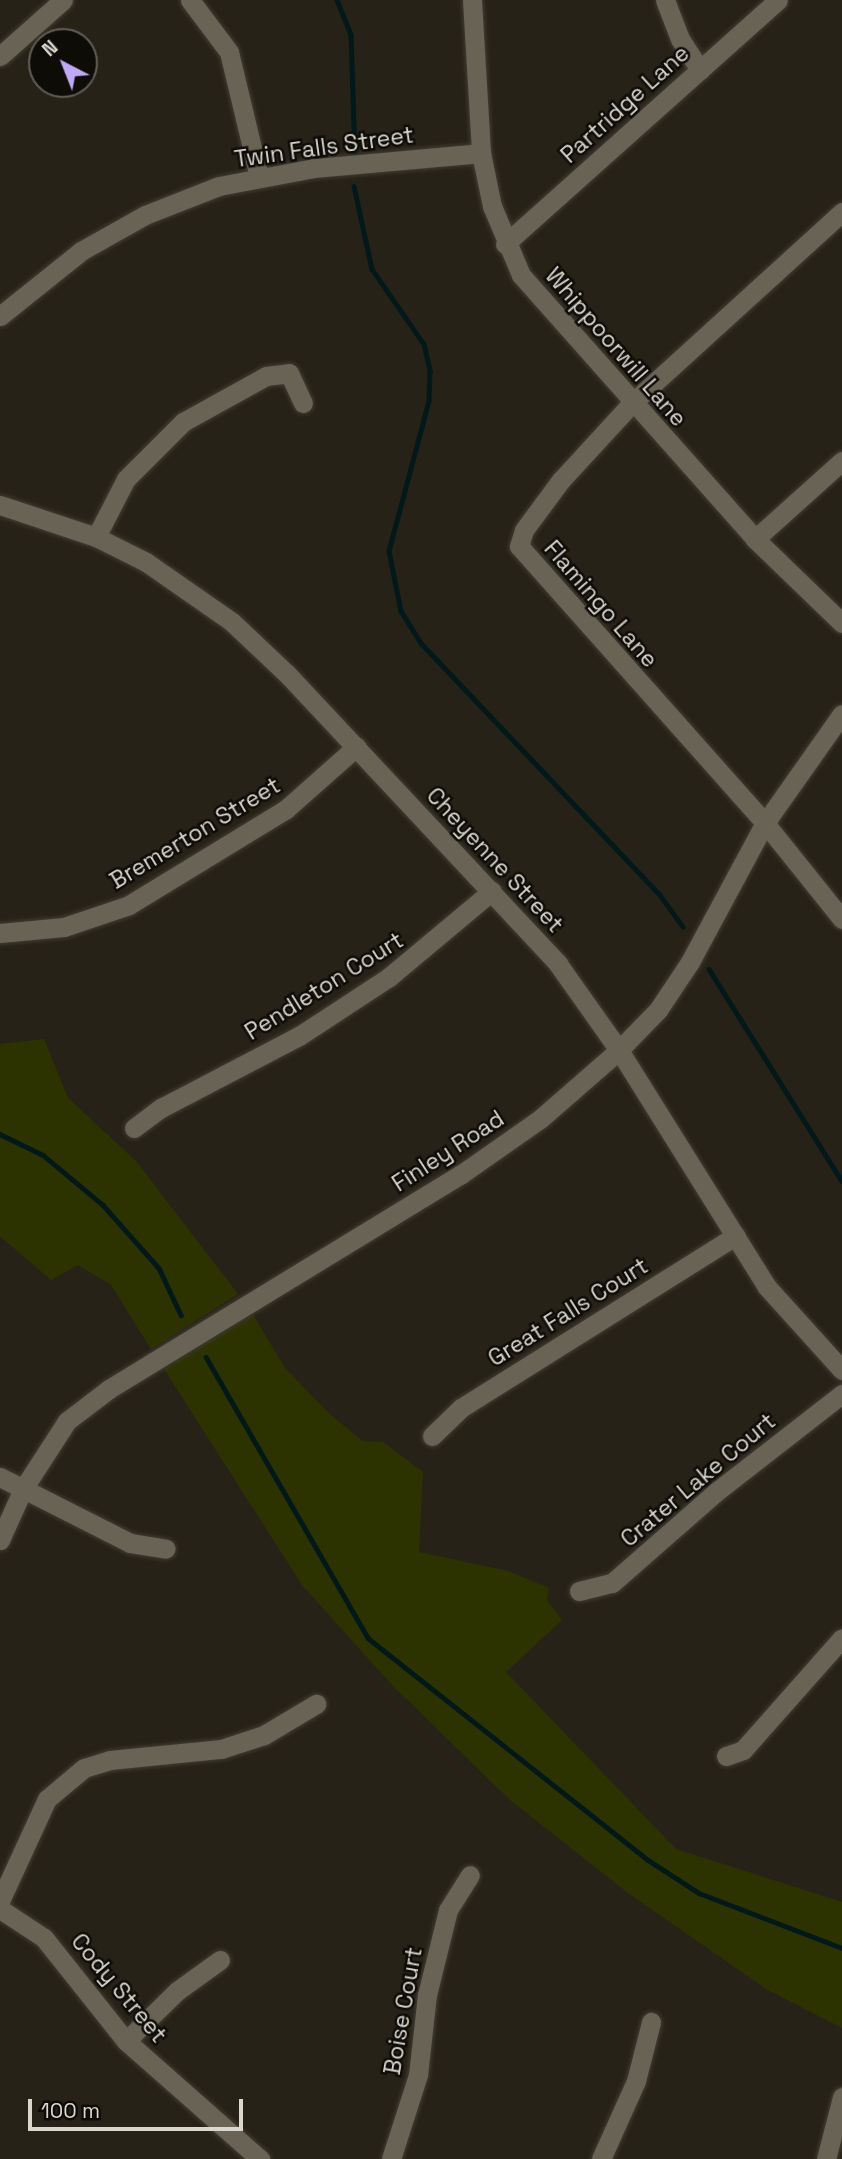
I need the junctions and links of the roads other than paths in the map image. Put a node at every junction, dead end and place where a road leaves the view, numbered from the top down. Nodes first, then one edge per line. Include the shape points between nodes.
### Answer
1 (64, 0) edge
2 (190, 0) edge
3 (472, 0) edge
4 (665, 0) edge
5 (778, 0) edge
6 (0, 56) edge
7 (700, 70) junction
8 (481, 153) junction
9 (259, 177) junction
10 (842, 212) edge
11 (505, 243) junction
12 (0, 316) edge
13 (303, 403) dead end
14 (631, 404) junction
15 (842, 461) edge
16 (0, 505) edge
17 (96, 537) junction
18 (755, 539) junction
19 (842, 623) edge
20 (842, 714) edge
21 (356, 747) junction
22 (765, 823) junction
23 (492, 891) junction
24 (842, 919) edge
25 (0, 933) edge
26 (619, 1050) junction
27 (134, 1128) dead end
28 (735, 1236) junction
29 (842, 1370) edge
30 (842, 1394) edge
31 (432, 1436) dead end
32 (0, 1477) edge
33 (23, 1489) junction
34 (0, 1541) edge
35 (166, 1549) dead end
36 (579, 1591) dead end
37 (842, 1637) edge
38 (316, 1703) dead end
39 (726, 1756) dead end
40 (470, 1875) dead end
41 (0, 1901) edge
42 (0, 1909) edge
43 (220, 1961) dead end
44 (651, 2022) dead end
45 (126, 2041) junction
46 (842, 2097) edge
47 (838, 2131) edge
48 (260, 2159) edge
49 (391, 2159) edge
50 (601, 2159) edge
51 (825, 2159) edge

1 - 6 street
2 - 9 street via 229,52
3 - 8 street, Whippoorwill Lane
4 - 7 street via 680,39
5 - 7 street, Partridge Lane
7 - 11 street, Partridge Lane
8 - 9 street, Twin Falls Street
8 - 11 street, Whippoorwill Lane
9 - 12 street, Twin Falls Street via 219,186 123,227 58,267
10 - 14 street, Flamingo Lane
11 - 14 street, Whippoorwill Lane via 539,299
13 - 17 street via 289,373 266,376 183,422 126,479
14 - 18 street, Whippoorwill Lane
14 - 22 street, Flamingo Lane via 561,480 524,530 519,546
15 - 18 street
16 - 17 street, Cheyenne Street
17 - 21 street, Cheyenne Street via 146,562 232,622
18 - 19 street, Whippoorwill Lane
20 - 22 street, Finley Road
21 - 23 street, Cheyenne Street
21 - 25 street, Bremerton Street via 286,809 129,905 64,927
22 - 24 street, Flamingo Lane
22 - 26 street, Finley Road via 690,962 658,1010
23 - 26 street, Cheyenne Street via 558,964
23 - 27 street, Pendleton Court via 389,977 299,1037 162,1108
26 - 28 street, Cheyenne Street
26 - 33 street, Finley Road via 540,1119 460,1175 109,1389 67,1421
28 - 29 street, Cheyenne Street via 767,1287
28 - 31 street, Great Falls Court via 461,1408
30 - 36 street, Crater Lake Court via 745,1468 612,1583
32 - 33 street
33 - 34 street, Finley Road
33 - 35 street via 130,1543
37 - 39 street via 743,1750
38 - 41 street via 264,1735 221,1749 110,1760 84,1768 47,1800
40 - 49 street, Boise Court via 448,1910 427,1995 418,2075
42 - 45 street, Cody Street via 44,1938 69,1963
43 - 45 street via 177,1991
44 - 50 street via 636,2081
45 - 48 street, Cody Street
46 - 47 street
47 - 51 street

